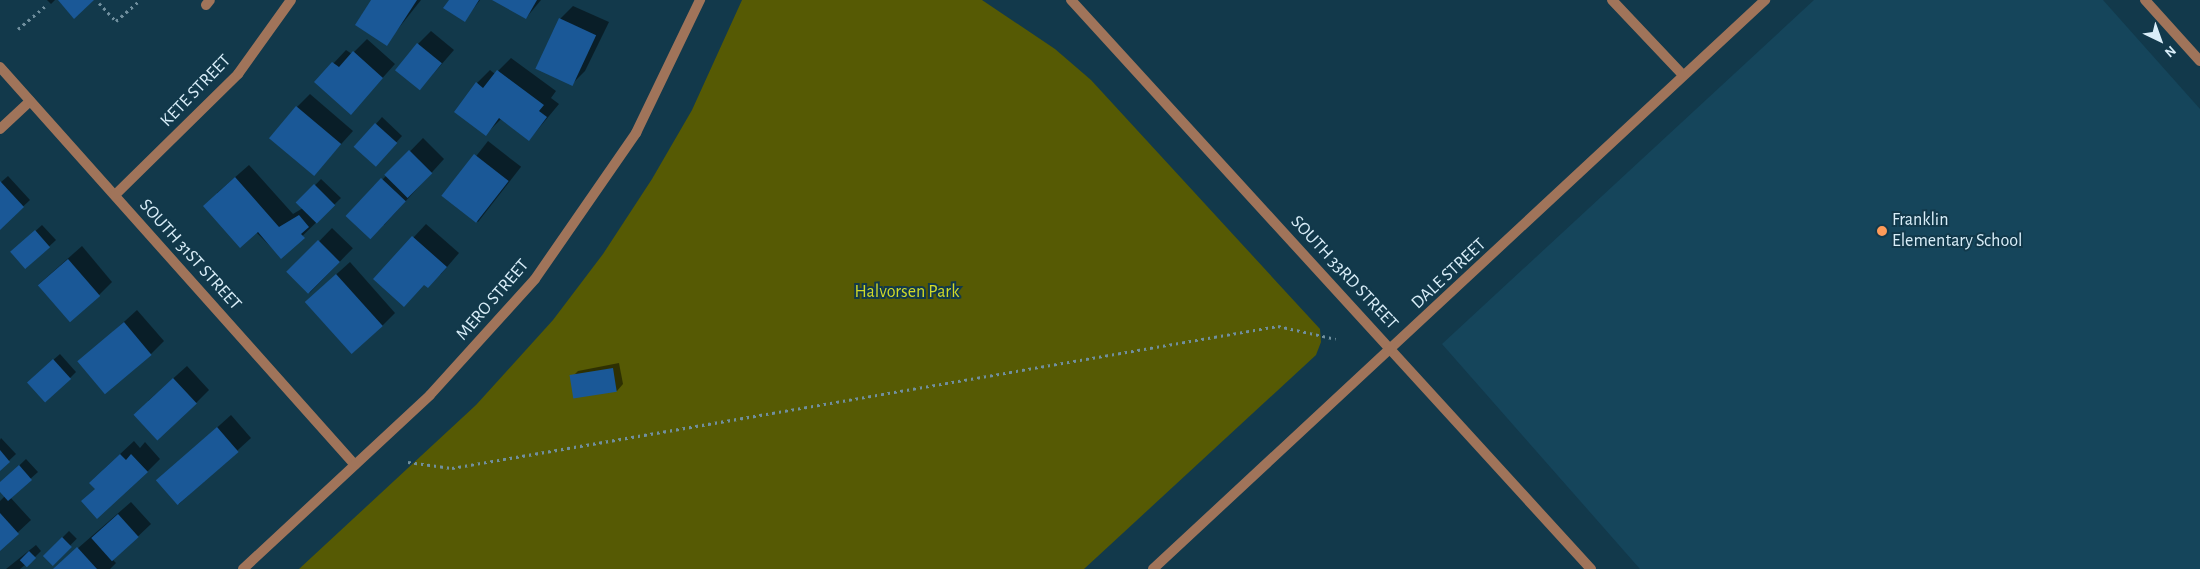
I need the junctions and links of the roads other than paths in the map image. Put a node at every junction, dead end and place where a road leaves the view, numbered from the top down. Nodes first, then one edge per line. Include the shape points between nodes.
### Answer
1 (291, 0) edge
2 (700, 0) edge
3 (1071, 0) edge
4 (1612, 0) edge
5 (1765, 0) edge
6 (2145, 0) edge
7 (2200, 61) edge
8 (0, 67) edge
9 (1683, 75) junction
10 (30, 101) junction
11 (0, 129) edge
12 (115, 195) junction
13 (1392, 349) junction
14 (355, 465) junction
15 (243, 569) edge
16 (1153, 569) edge
17 (1591, 569) edge

1 - 12 street, KETE STREET via 238,74
2 - 14 street, MERO STREET via 636,133 535,279 430,395
3 - 13 street, SOUTH 33RD STREET
4 - 9 street
5 - 9 street, DALE STREET
6 - 7 street
8 - 10 street, SOUTH 31ST STREET
9 - 13 street, DALE STREET
10 - 11 street
10 - 12 street, SOUTH 31ST STREET
12 - 14 street, SOUTH 31ST STREET
13 - 16 street, DALE STREET
13 - 17 street, SOUTH 33RD STREET
14 - 15 street, MERO STREET

